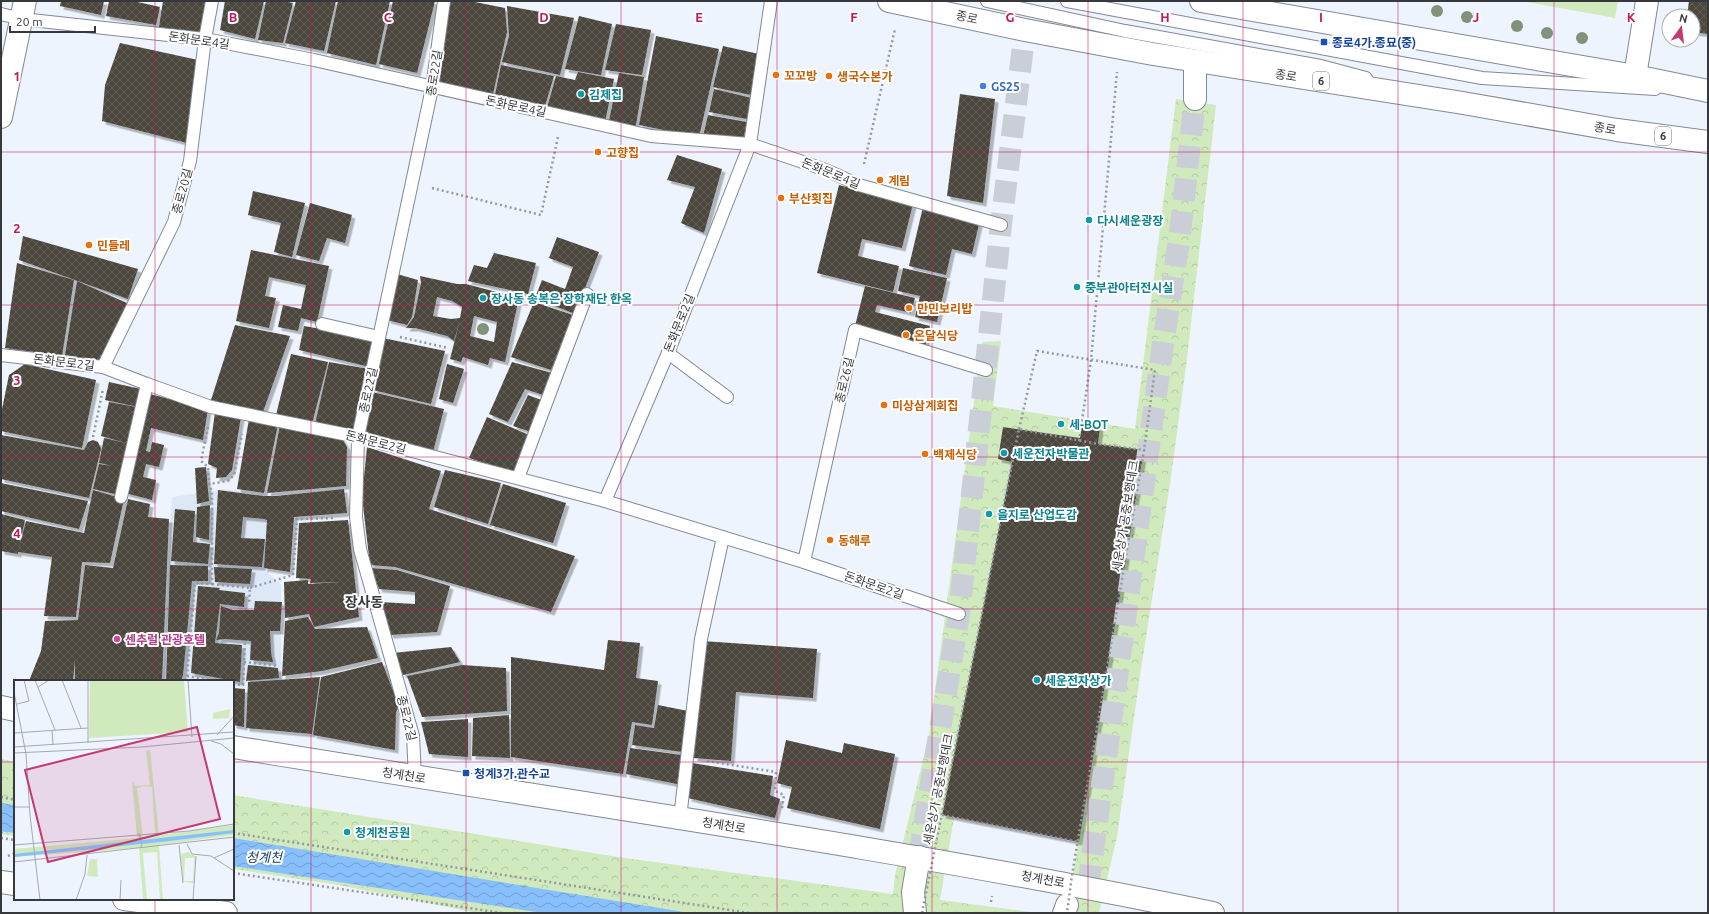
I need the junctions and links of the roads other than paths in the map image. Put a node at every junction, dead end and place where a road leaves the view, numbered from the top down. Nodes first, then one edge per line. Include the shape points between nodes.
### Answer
1 (212, 1) edge
2 (444, 1) edge
3 (771, 1) edge
4 (889, 1) edge
5 (987, 1) edge
6 (1068, 1) edge
7 (1201, 1) edge
8 (1647, 1) edge
9 (23, 10) edge
10 (1, 14) edge
11 (205, 39) junction
12 (1195, 61) junction
13 (1635, 76) junction
14 (432, 88) junction
15 (1708, 92) edge
16 (1195, 99) tunnel mouth
17 (1463, 103) junction
18 (1, 117) edge
19 (1708, 142) edge
20 (750, 144) junction
21 (1001, 225) dead end
22 (586, 294) dead end
23 (322, 324) dead end
24 (380, 335) junction
25 (668, 353) junction
26 (1, 355) edge
27 (105, 368) junction
28 (986, 370) dead end
29 (147, 384) junction
30 (727, 397) dead end
31 (358, 437) junction
32 (518, 478) junction
33 (121, 497) dead end
34 (605, 501) junction
35 (723, 537) junction
36 (804, 562) junction
37 (959, 614) dead end
38 (1, 707) edge
39 (14, 710) edge
40 (234, 747) edge
41 (415, 777) junction
42 (680, 818) junction
43 (919, 857) junction
44 (1, 882) edge
45 (14, 884) edge
46 (131, 900) edge
47 (226, 913) edge
48 (915, 913) edge
49 (1213, 913) edge

1 - 11 lane, 종로20길
2 - 14 lane, 종로22길
3 - 20 lane, 돈화문로2길
4 - 12 main road, 종로 / 6 via 1026,30
5 - 17 lane via 1125,31 1321,66
6 - 15 lane via 1482,78
7 - 13 main road
8 - 13 main road
9 - 10 lane, 돈화문로4길
9 - 11 lane, 돈화문로4길
9 - 18 main road
11 - 14 lane, 돈화문로4길 via 314,60
11 - 27 lane, 종로20길 via 190,162 174,222
12 - 16 main road
12 - 17 main road, 종로 / 6
13 - 15 main road
14 - 20 lane, 돈화문로4길 via 651,136
14 - 24 lane, 종로22길
17 - 19 main road, 종로 / 6 via 1617,130
20 - 21 lane, 돈화문로4길 via 826,170 859,185
20 - 25 lane, 돈화문로2길
22 - 32 lane
23 - 24 lane
24 - 31 lane, 종로22길
25 - 30 lane
25 - 34 lane, 돈화문로2길
26 - 27 lane, 돈화문로2길
27 - 29 lane, 돈화문로2길
28 - 36 lane, 종로26길 via 855,330
29 - 31 lane, 돈화문로2길 via 211,407
29 - 33 lane
31 - 32 lane, 돈화문로2길
31 - 41 lane, 종로22길 via 356,517 360,549 414,736
32 - 34 lane, 돈화문로2길
34 - 35 lane, 돈화문로2길
35 - 36 lane, 돈화문로2길
35 - 42 lane via 701,638
36 - 37 lane, 돈화문로2길
38 - 39 main road
40 - 41 main road, 청계천로
41 - 42 main road, 청계천로
42 - 43 main road, 청계천로
43 - 48 main road via 913,892
43 - 49 main road, 청계천로 via 1088,887
44 - 45 main road
46 - 47 main road

